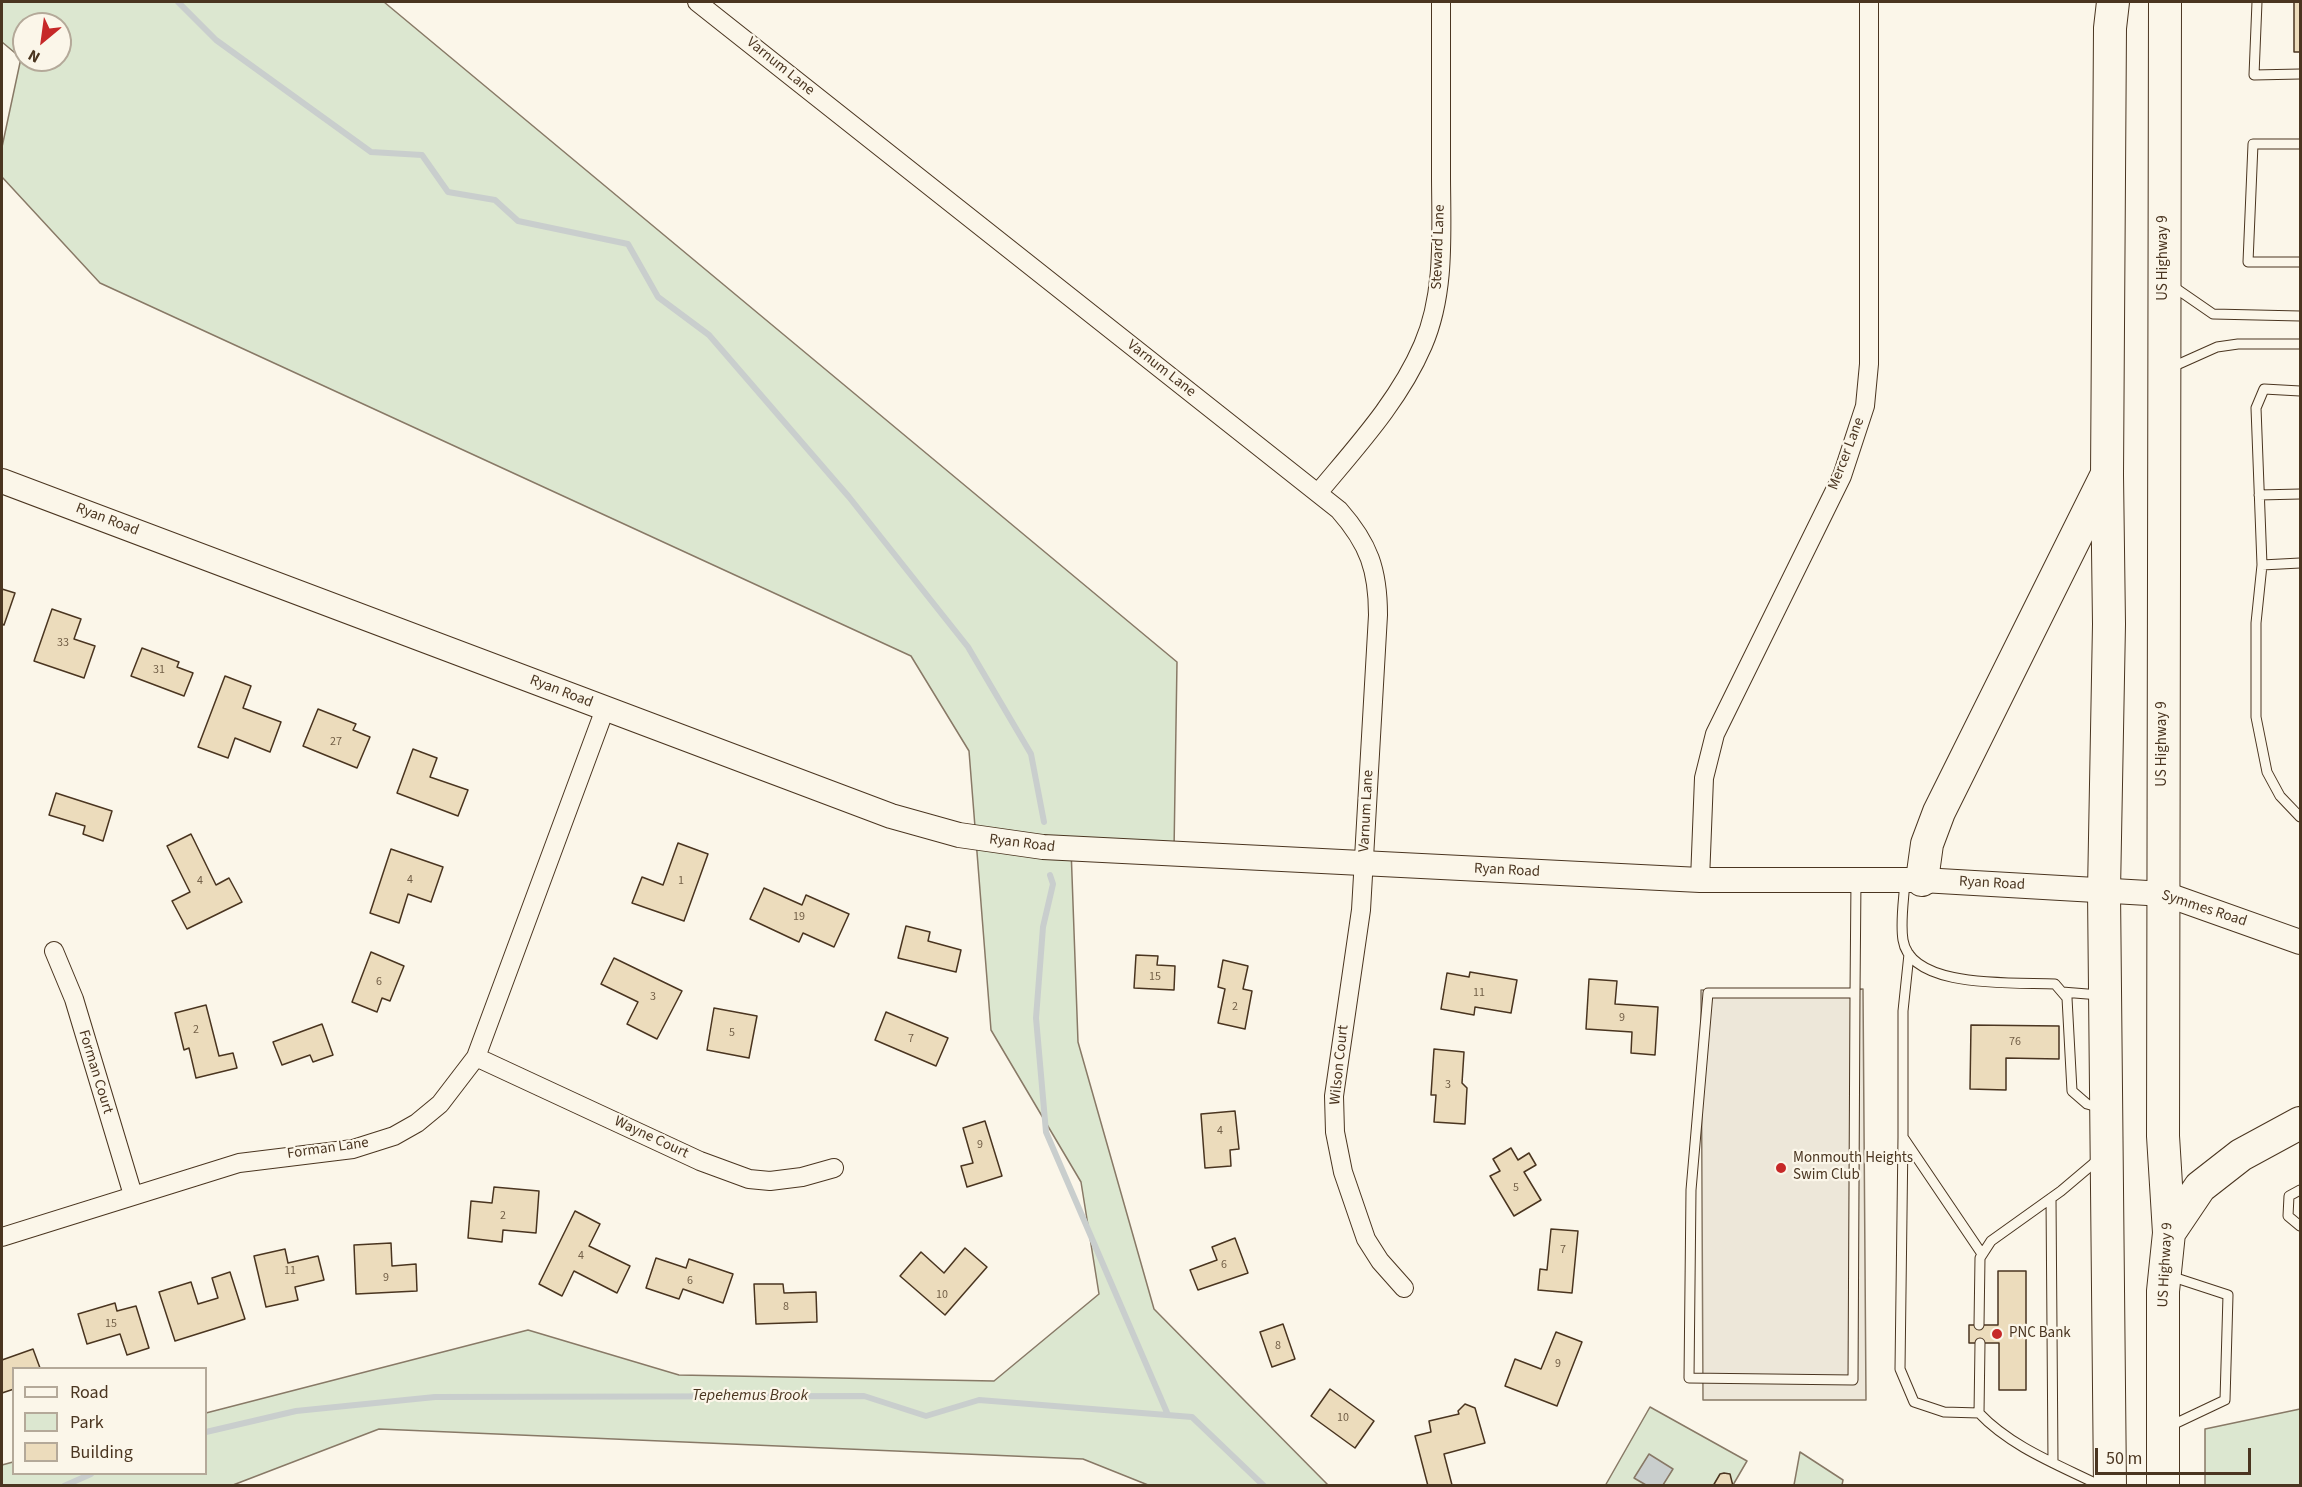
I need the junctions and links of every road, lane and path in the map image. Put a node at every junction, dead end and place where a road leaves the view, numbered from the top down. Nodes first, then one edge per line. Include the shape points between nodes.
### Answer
1 (697, 2) edge
2 (1441, 2) edge
3 (1869, 2) edge
4 (2113, 2) edge
5 (2165, 2) edge
6 (2257, 2) edge
7 (721, 9) edge
8 (2301, 74) edge
9 (2301, 144) edge
10 (2301, 262) edge
11 (2164, 279) junction
12 (2301, 316) edge
13 (2301, 344) edge
14 (2163, 371) junction
15 (2301, 391) edge
16 (2107, 475) junction
17 (2, 481) edge
18 (1318, 493) junction
19 (2301, 494) edge
20 (2259, 495) junction
21 (2301, 563) edge
22 (2262, 565) junction
23 (605, 709) junction
24 (2301, 817) edge
25 (1365, 862) junction
26 (1700, 880) junction
27 (1856, 880) junction
28 (1913, 880) junction
29 (2104, 891) junction
30 (2165, 894) junction
31 (2301, 942) edge
32 (54, 951) dead end
33 (1909, 954) junction
34 (1855, 993) junction
35 (2062, 993) junction
36 (2105, 995) junction
37 (476, 1057) junction
38 (2106, 1110) junction
39 (2301, 1123) edge
40 (1903, 1137) junction
41 (2107, 1153) junction
42 (834, 1168) dead end
43 (2301, 1190) edge
44 (133, 1195) junction
45 (2051, 1197) junction
46 (2301, 1226) edge
47 (2169, 1233) junction
48 (2, 1236) edge
49 (1982, 1254) junction
50 (2164, 1274) junction
51 (1404, 1288) dead end
52 (1979, 1325) dead end
53 (1980, 1343) dead end
54 (1979, 1413) junction
55 (2163, 1430) junction
56 (2053, 1462) junction
57 (2101, 1485) edge
58 (2110, 1485) edge
59 (2163, 1485) edge

1 - 7 street, Varnum Lane
2 - 18 street, Steward Lane via 1441,257 1435,308 1424,344 1406,380
3 - 26 street, Mercer Lane via 1869,364 1865,406 1842,476 1715,734 1704,778
4 - 16 highway
5 - 11 highway, US Highway 9
6 - 8 lane via 2254,75
7 - 18 street, Varnum Lane
9 - 10 lane via 2253,144 2248,262
11 - 12 lane via 2212,314
11 - 14 highway, US Highway 9
13 - 14 lane via 2217,348
14 - 30 highway, US Highway 9
15 - 20 lane via 2264,389 2256,408
16 - 28 highway via 1939,812
16 - 29 highway via 2109,624
17 - 23 street, Ryan Road
18 - 25 street, Varnum Lane via 1340,510 1368,549 1378,589
19 - 20 lane
20 - 22 lane
21 - 22 lane
22 - 24 lane via 2256,623 2256,717 2267,772 2280,796
23 - 25 street, Ryan Road via 891,816 959,835 1043,847
23 - 37 street, Forman Lane
25 - 26 street, Ryan Road
25 - 51 street, Wilson Court via 1334,1096 1335,1132 1343,1172 1366,1239
26 - 27 street, Ryan Road
27 - 28 street, Ryan Road
27 - 34 lane
28 - 29 street, Ryan Road
28 - 33 lane via 1903,941
29 - 30 street, Symmes Road
29 - 36 highway
30 - 31 street, Symmes Road
30 - 47 highway, US Highway 9 via 2163,1136
32 - 44 street, Forman Court via 74,999
33 - 35 lane via 1913,962 1929,972 1953,978 2055,984
33 - 40 lane via 1903,1011
34 - 34 lane via 1708,993 1691,1190 1689,1378 1853,1380
35 - 36 lane
35 - 38 lane via 2067,998 2072,1091 2087,1104
36 - 38 highway
37 - 42 street, Wayne Court via 700,1161 748,1179 802,1178
37 - 44 street, Forman Lane via 440,1104 394,1136 353,1149 239,1163
38 - 41 highway
39 - 47 highway via 2241,1155 2200,1187
40 - 49 lane
40 - 54 lane via 1900,1369 1914,1402 1944,1412
41 - 45 lane
41 - 58 highway
43 - 46 lane via 2289,1196 2287,1206 2289,1216
44 - 48 street, Forman Lane
45 - 49 lane via 1991,1240
45 - 56 lane
47 - 50 highway, US Highway 9
49 - 52 lane
50 - 55 highway, US Highway 9
50 - 55 lane via 2228,1295 2225,1400
53 - 54 lane
54 - 56 lane via 2013,1441
55 - 59 highway, US Highway 9
56 - 57 lane

